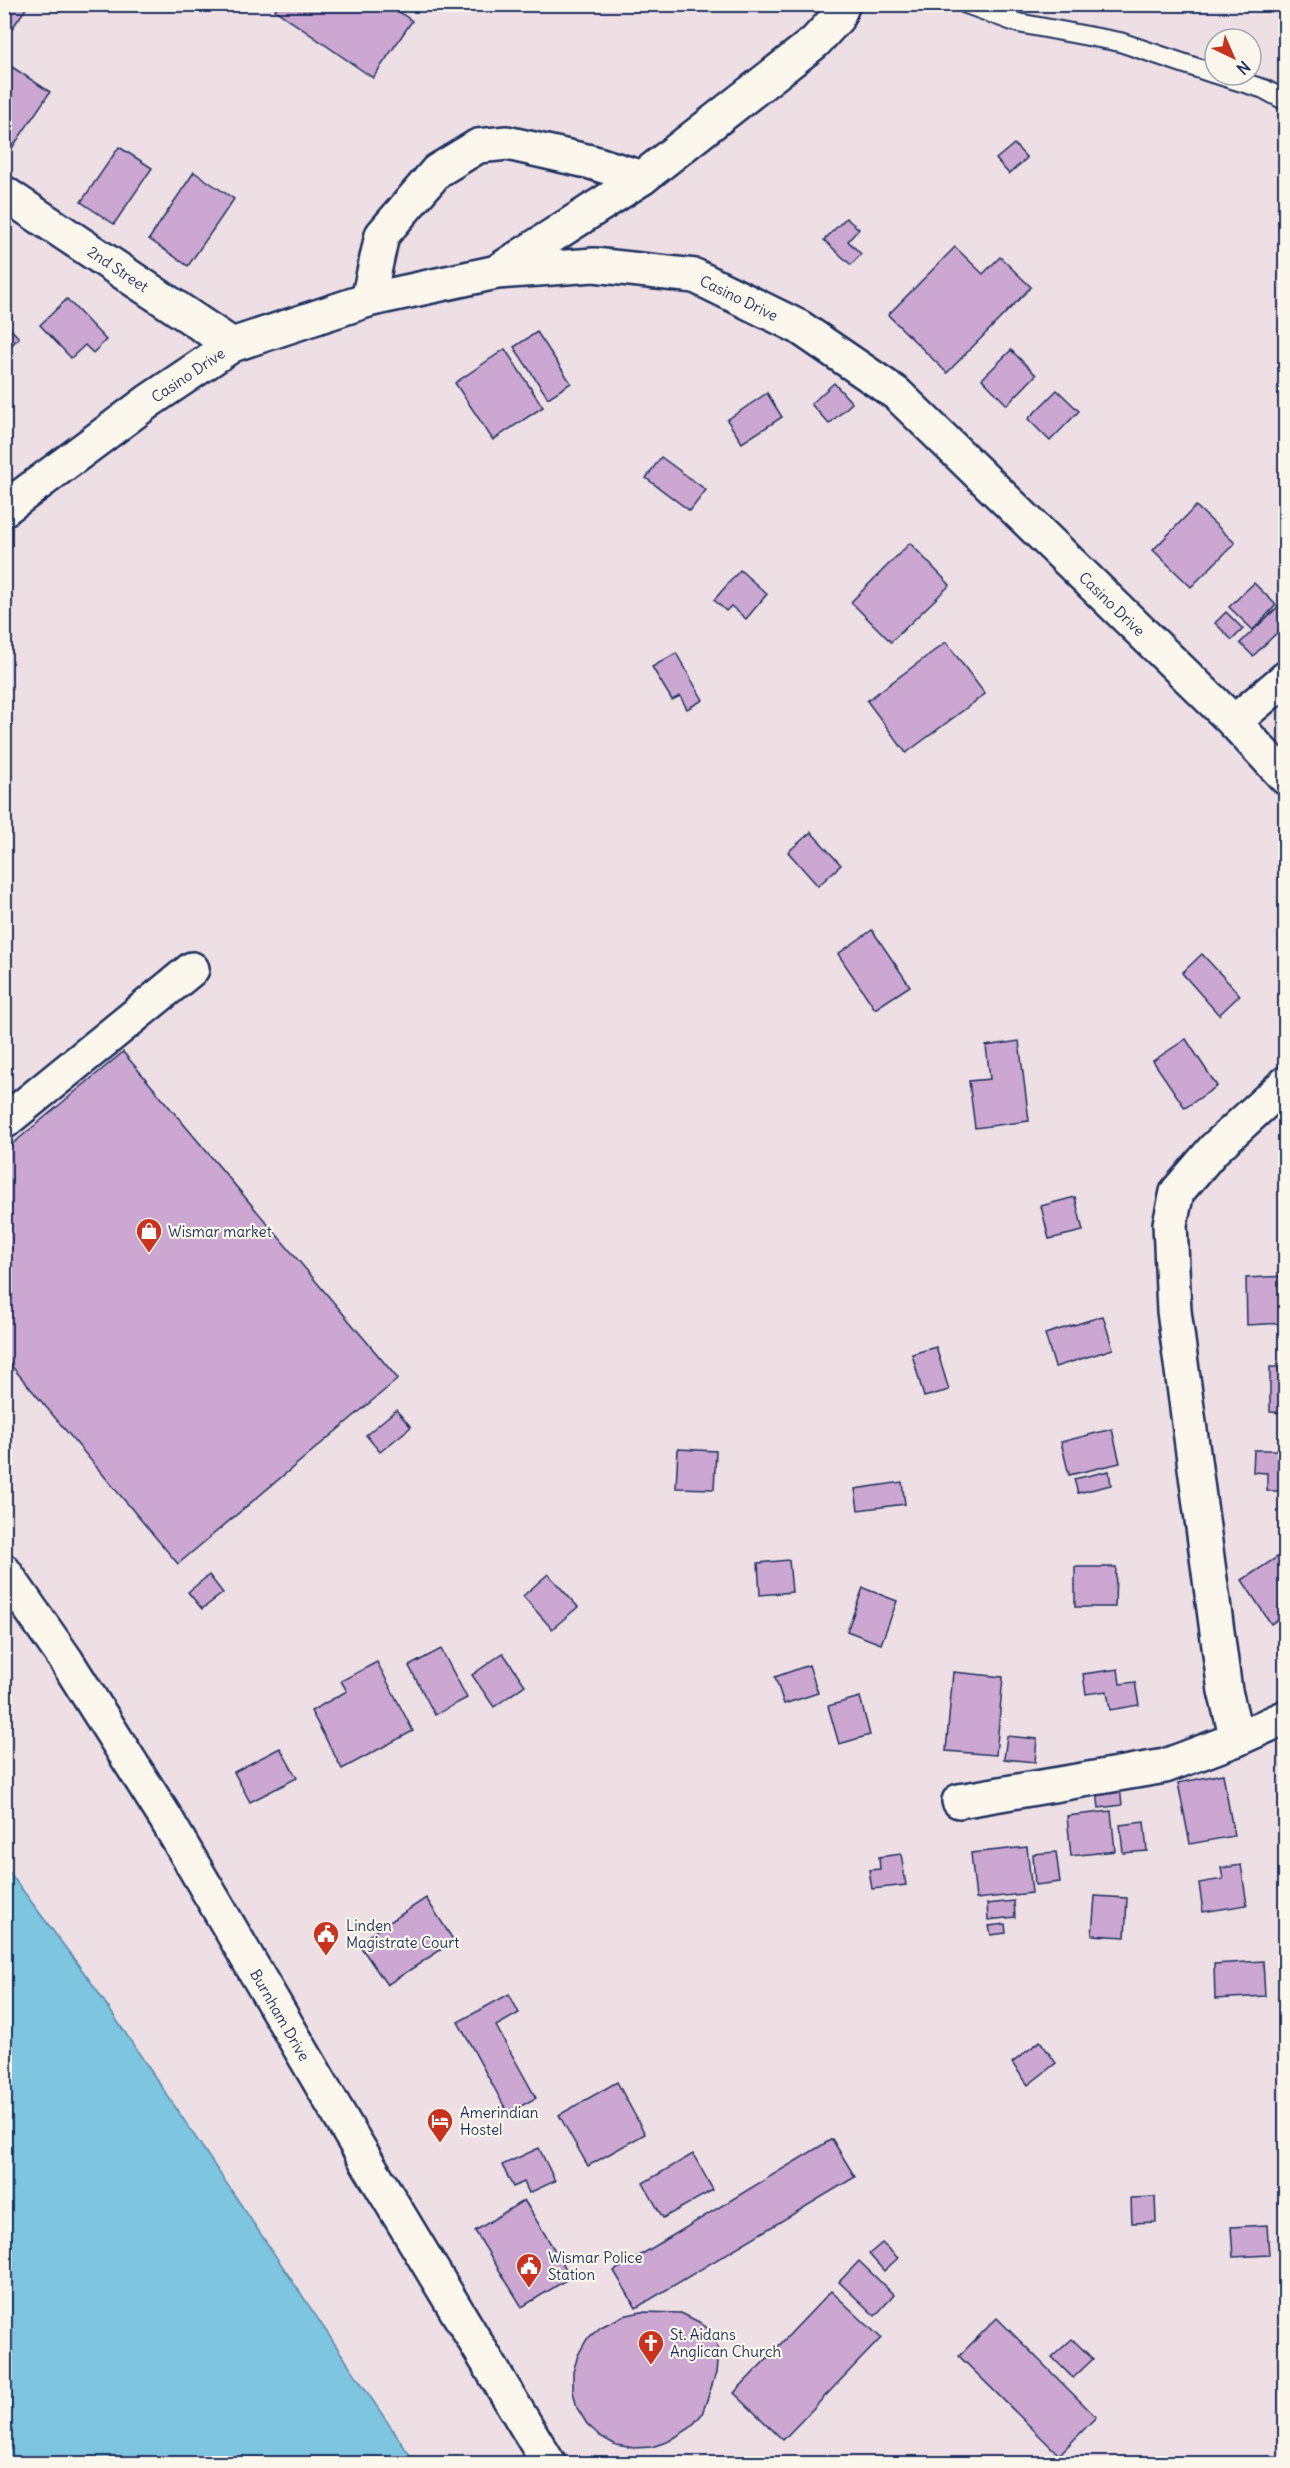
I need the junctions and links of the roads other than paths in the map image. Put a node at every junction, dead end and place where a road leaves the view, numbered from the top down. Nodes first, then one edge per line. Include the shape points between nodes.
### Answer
1 (966, 4) edge
2 (834, 9) edge
3 (1203, 69) edge
4 (1258, 87) edge
5 (1286, 101) edge
6 (642, 178) junction
7 (4, 193) edge
8 (497, 272) junction
9 (368, 300) junction
10 (232, 345) junction
11 (4, 509) edge
12 (1286, 678) edge
13 (1234, 722) junction
14 (1286, 778) edge
15 (192, 969) dead end
16 (1286, 1083) edge
17 (4, 1122) edge
18 (4, 1571) edge
19 (1286, 1717) edge
20 (1238, 1739) junction
21 (959, 1801) dead end
22 (549, 2463) edge

1 - 3 lane via 1018,23 1120,42
2 - 6 street via 815,42
4 - 5 lane
6 - 8 street
6 - 9 street via 507,143 478,146 437,171 382,235
7 - 10 street, 2nd Street
8 - 9 street, Casino Drive
8 - 13 street, Casino Drive via 594,265 695,276 799,327 897,394
9 - 10 street, Casino Drive
10 - 11 street, Casino Drive via 149,401
12 - 13 street
13 - 14 street, Casino Drive
15 - 17 street
16 - 20 street via 1214,1149 1177,1192 1170,1224 1175,1323 1225,1691
18 - 22 street, Burnham Drive via 72,1669 159,1807 351,2138
19 - 20 street
20 - 21 street via 1165,1766

